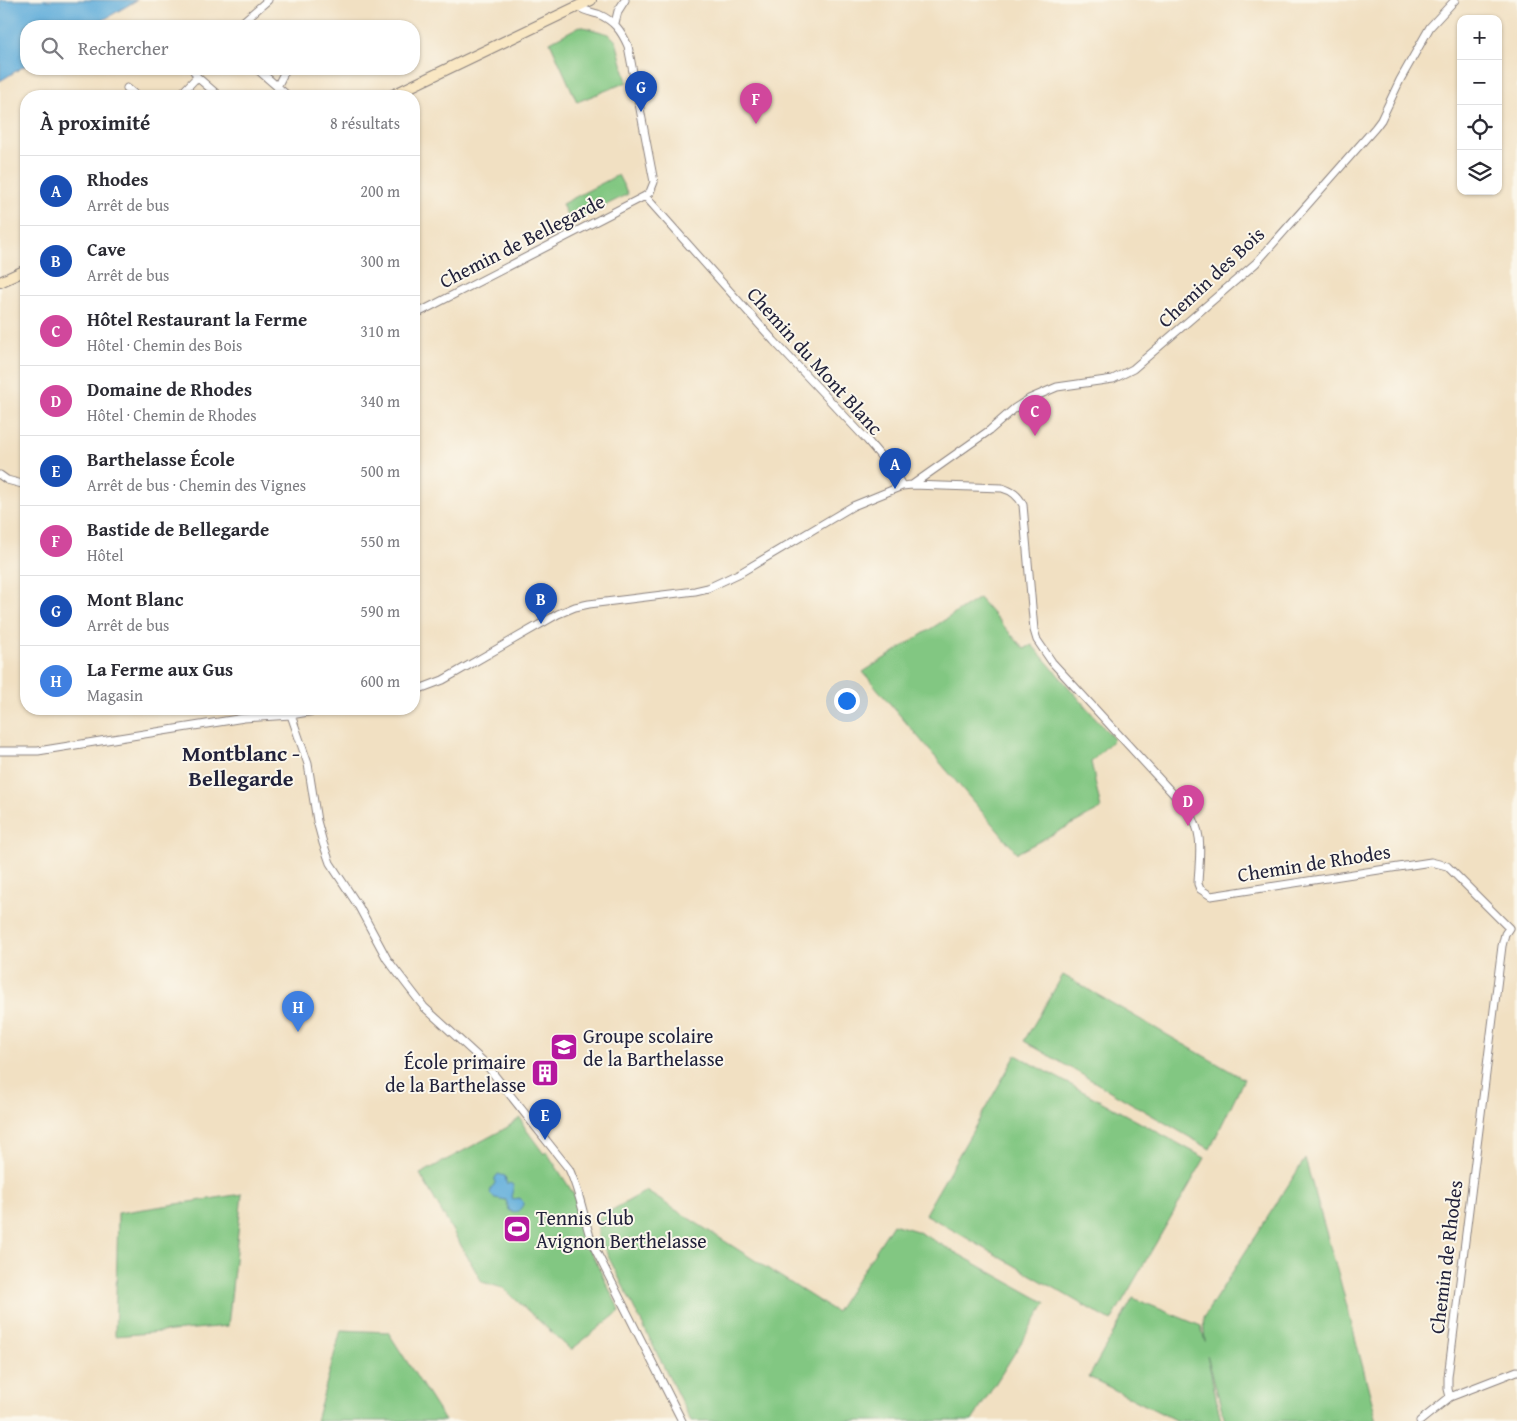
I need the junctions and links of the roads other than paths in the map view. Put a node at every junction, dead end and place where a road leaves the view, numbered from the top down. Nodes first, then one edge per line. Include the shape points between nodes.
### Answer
1 (268, 0) edge
2 (592, 0) edge
3 (625, 0) edge
4 (1456, 0) edge
5 (579, 7) junction
6 (245, 20) edge
7 (615, 23) junction
8 (263, 75) edge
9 (283, 75) edge
10 (197, 77) joint
11 (277, 87) junction
12 (127, 88) dead end
13 (130, 90) edge
14 (185, 90) edge
15 (212, 90) edge
16 (280, 90) edge
17 (404, 90) edge
18 (645, 196) junction
19 (20, 273) edge
20 (0, 282) edge
21 (420, 312) edge
22 (0, 475) edge
23 (20, 483) edge
24 (912, 484) junction
25 (902, 486) junction
26 (420, 689) edge
27 (296, 715) edge
28 (291, 716) junction
29 (0, 751) edge
30 (1517, 923) edge
31 (1509, 928) junction
32 (1517, 1371) edge
33 (1450, 1397) junction
34 (682, 1421) edge
35 (1420, 1421) edge

1 - 6 street
2 - 5 street
3 - 7 street
4 - 24 street, Chemin des Bois via 1430,27 1375,128 1256,263 1133,368 1113,379 1057,386 1028,399 990,430
5 - 7 street
5 - 17 street
7 - 18 street via 628,46 654,182
8 - 11 street
9 - 11 street
10 - 14 street
10 - 15 street
11 - 16 street
12 - 13 street
18 - 21 street, Chemin de Bellegarde
18 - 25 street, Chemin du Mont Blanc via 768,335 867,440
19 - 20 street
22 - 23 street
24 - 25 street, Chemin de Rhodes
24 - 31 street, Chemin de Rhodes via 1002,488 1019,497 1023,505 1037,640 1052,662 1188,810 1200,836 1198,884 1206,894 1211,896 1431,862 1447,866
25 - 26 street via 853,506 724,582 696,591 575,607 443,680
27 - 28 street
28 - 29 street via 244,718 38,751
28 - 34 street via 308,764 317,821 330,864 395,971 439,1022 484,1062 569,1169 592,1243
30 - 31 street
31 - 33 street, Chemin de Rhodes via 1500,956 1448,1377
32 - 33 street
33 - 35 street

